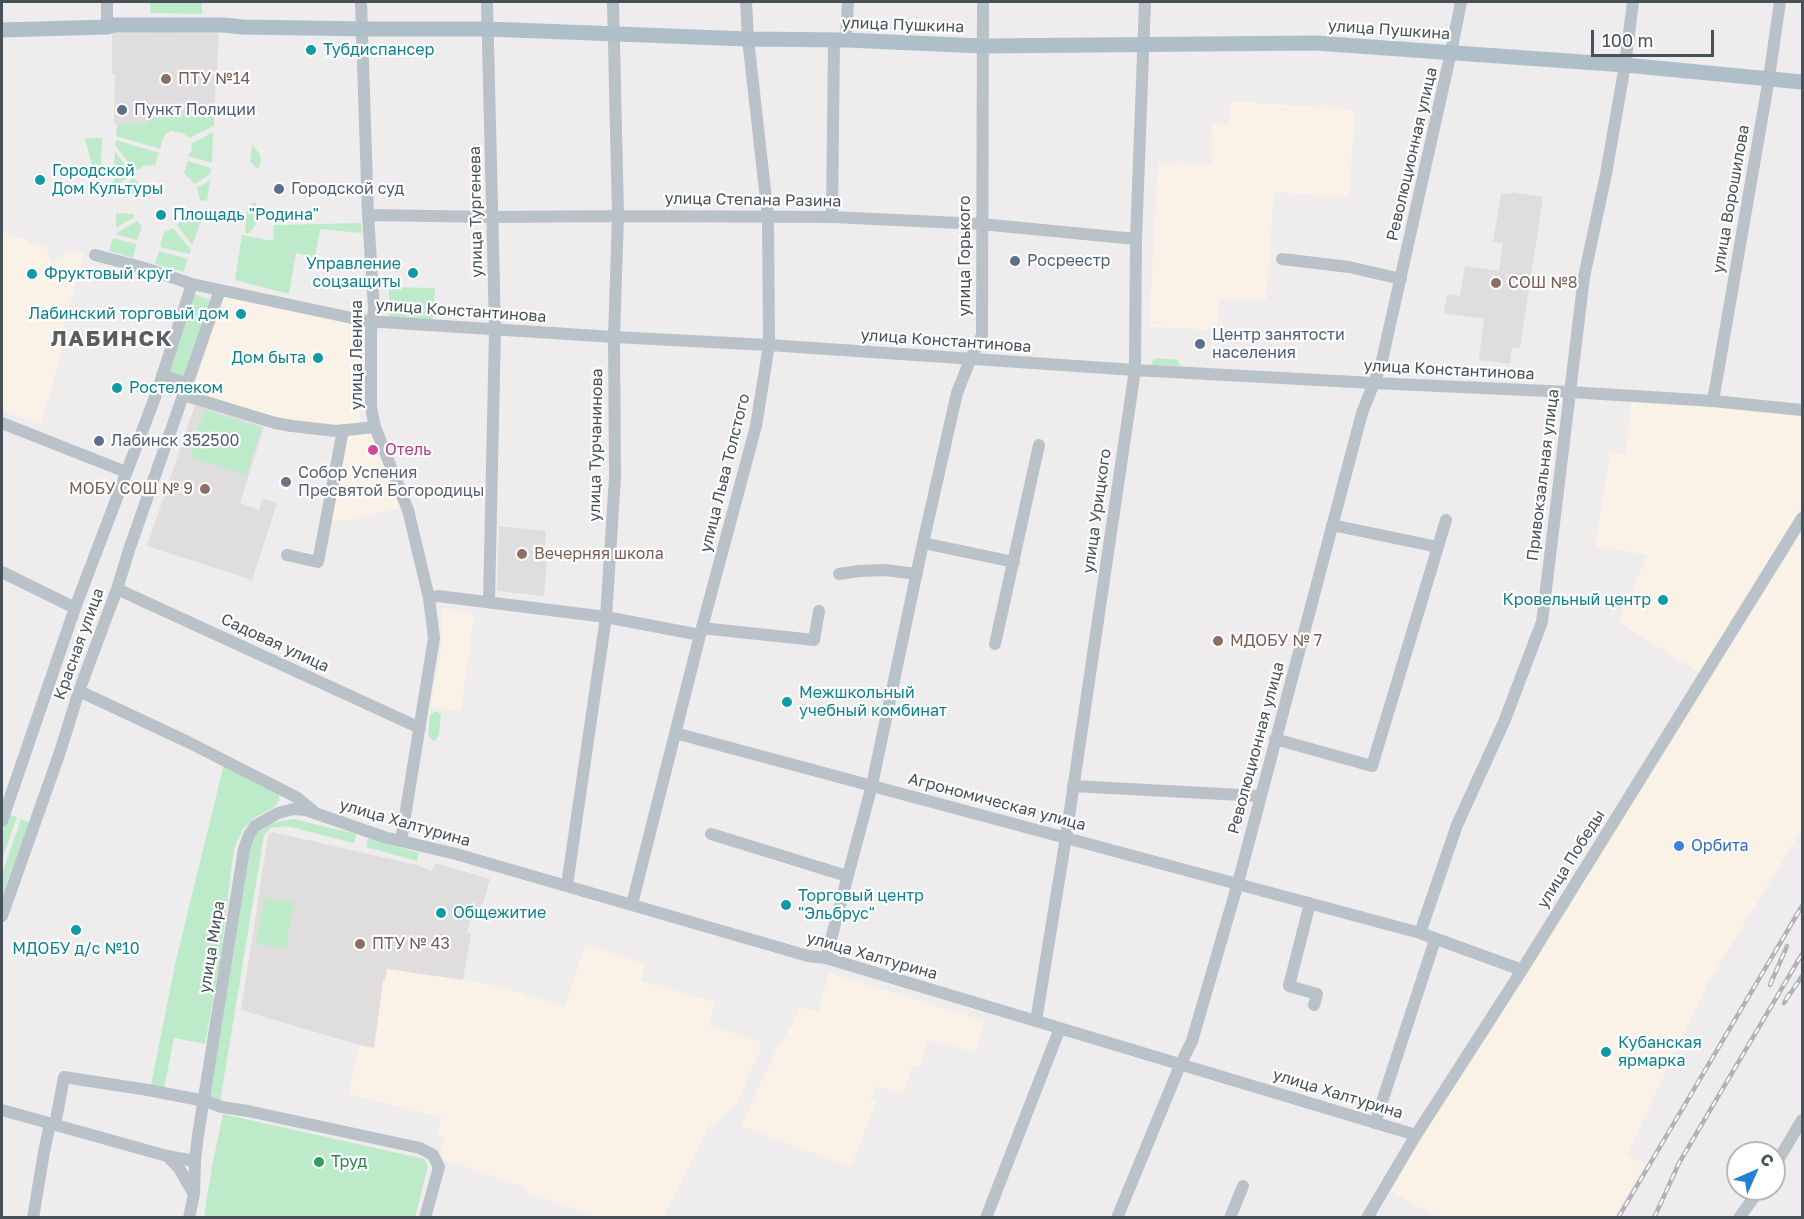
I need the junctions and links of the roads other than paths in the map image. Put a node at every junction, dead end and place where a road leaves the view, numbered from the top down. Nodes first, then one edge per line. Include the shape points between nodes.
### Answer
1 (107, 2) edge
2 (361, 2) edge
3 (488, 2) edge
4 (613, 2) edge
5 (746, 2) edge
6 (848, 2) edge
7 (983, 2) edge
8 (1145, 2) edge
9 (1461, 2) edge
10 (1633, 2) edge
11 (1780, 2) edge
12 (107, 27) junction
13 (362, 29) junction
14 (488, 29) junction
15 (2, 30) edge
16 (613, 33) junction
17 (748, 39) junction
18 (840, 40) junction
19 (1143, 43) junction
20 (982, 46) junction
21 (1451, 52) junction
22 (1625, 65) junction
23 (1769, 78) junction
24 (1803, 81) edge
25 (368, 215) junction
26 (618, 216) junction
27 (768, 216) junction
28 (493, 217) junction
29 (832, 217) junction
30 (981, 224) junction
31 (1136, 239) junction
32 (95, 255) dead end
33 (1282, 259) dead end
34 (1401, 279) junction
35 (192, 284) junction
36 (220, 290) junction
37 (375, 321) junction
38 (495, 329) junction
39 (614, 337) junction
40 (769, 345) junction
41 (970, 360) junction
42 (1135, 370) junction
43 (162, 375) junction
44 (1373, 384) junction
45 (185, 389) junction
46 (1570, 392) junction
47 (1713, 401) junction
48 (1803, 410) edge
49 (2, 423) edge
50 (375, 427) junction
51 (343, 430) junction
52 (1039, 445) dead end
53 (126, 472) junction
54 (1803, 518) edge
55 (1446, 520) dead end
56 (1332, 525) junction
57 (923, 543) junction
58 (1438, 547) junction
59 (287, 555) dead end
60 (1014, 562) junction
61 (2, 572) edge
62 (839, 574) dead end
63 (917, 574) junction
64 (117, 589) junction
65 (432, 598) junction
66 (489, 602) junction
67 (75, 608) junction
68 (819, 611) dead end
69 (606, 617) junction
70 (701, 632) junction
71 (995, 644) dead end
72 (79, 691) junction
73 (420, 728) junction
74 (675, 734) junction
75 (1275, 739) junction
76 (872, 785) junction
77 (1073, 786) junction
78 (1260, 796) junction
79 (278, 813) joint
80 (317, 814) junction
81 (2, 821) edge
82 (711, 834) dead end
83 (1066, 837) junction
84 (404, 842) junction
85 (847, 876) junction
86 (1238, 883) junction
87 (567, 885) junction
88 (1310, 903) junction
89 (632, 904) junction
90 (2, 916) edge
91 (1420, 933) junction
92 (1435, 940) junction
93 (826, 958) junction
94 (1522, 970) junction
95 (1314, 1005) dead end
96 (1036, 1021) junction
97 (1060, 1028) junction
98 (1181, 1063) junction
99 (205, 1101) junction
100 (2, 1110) edge
101 (1803, 1120) edge
102 (1375, 1123) junction
103 (52, 1125) junction
104 (198, 1135) junction
105 (1416, 1135) junction
106 (1786, 1148) edge
107 (167, 1156) junction
108 (195, 1161) junction
109 (1243, 1186) dead end
110 (194, 1194) junction
111 (1751, 1201) edge
112 (33, 1218) edge
113 (189, 1218) edge
114 (425, 1218) edge
115 (986, 1218) edge
116 (1117, 1218) edge
117 (1230, 1218) edge
118 (1367, 1218) edge
119 (1739, 1218) edge

1 - 12 street
2 - 13 street, улица Ленина
3 - 14 street, улица Тургенева
4 - 16 street, улица Турчанинова
5 - 17 street, улица Льва Толстого
6 - 18 street
7 - 20 street, улица Горького
8 - 19 street, улица Урицкого
9 - 21 street, Революционная улица
10 - 22 street, Привокзальная улица
11 - 23 street, улица Ворошилова
12 - 13 main road, улица Пушкина
12 - 15 main road, улица Пушкина
13 - 14 main road, улица Пушкина
13 - 25 street, улица Ленина
14 - 16 main road, улица Пушкина
14 - 28 street, улица Тургенева
16 - 17 main road, улица Пушкина
16 - 26 street, улица Турчанинова
17 - 18 main road, улица Пушкина
17 - 27 street, улица Льва Толстого
18 - 20 main road, улица Пушкина
18 - 29 street
19 - 20 main road, улица Пушкина
19 - 21 main road, улица Пушкина via 1315,43
19 - 31 street, улица Урицкого
20 - 30 street, улица Горького
21 - 22 main road, улица Пушкина
21 - 34 street, Революционная улица
22 - 23 main road, улица Пушкина
22 - 46 street, Привокзальная улица via 1584,277
23 - 24 main road, улица Пушкина
23 - 47 street, улица Ворошилова
25 - 28 street, улица Степана Разина
25 - 37 street, улица Ленина
26 - 27 street, улица Степана Разина
26 - 28 street, улица Степана Разина
26 - 39 street, улица Турчанинова
27 - 29 street, улица Степана Разина
27 - 40 street, улица Льва Толстого
28 - 38 street, улица Тургенева
29 - 30 street, улица Степана Разина
30 - 31 street, улица Степана Разина
30 - 41 street, улица Горького via 982,335
31 - 42 street, улица Урицкого
32 - 35 street, улица Константинова
33 - 34 street via 1349,267
34 - 44 street, Революционная улица
35 - 36 street, улица Константинова
35 - 43 street, Красная улица
36 - 37 street, улица Константинова
36 - 45 street, Красная улица
37 - 38 street, улица Константинова
37 - 50 street, улица Ленина via 371,332 371,408
37 - 65 street via 376,409 415,515
38 - 39 street, улица Константинова
38 - 66 street, улица Тургенева
39 - 40 street, улица Константинова
39 - 69 street, улица Турчанинова via 615,477
40 - 41 street, улица Константинова
40 - 70 street, улица Льва Толстого via 756,426
41 - 42 street, улица Константинова
41 - 57 street, улица Горького via 957,393
42 - 44 street, улица Константинова
42 - 77 street, улица Урицкого
43 - 45 street
43 - 53 street, Красная улица
44 - 46 street, улица Константинова
44 - 56 street, Революционная улица
45 - 51 street via 275,423
45 - 64 street, Красная улица
46 - 47 street, улица Константинова
46 - 91 street, Привокзальная улица via 1542,622 1504,722 1457,825
47 - 48 street, улица Константинова
49 - 53 street
50 - 51 street
50 - 65 street, улица Ленина via 408,510
51 - 59 street via 318,562
52 - 60 street
53 - 67 street, Красная улица
54 - 94 street, улица Победы
55 - 58 street
56 - 58 street
56 - 75 street, Революционная улица
57 - 60 street
57 - 63 street, улица Горького
58 - 75 street via 1372,766
60 - 71 street
61 - 67 street
62 - 63 street via 885,570
63 - 76 street, улица Горького
64 - 72 street, Красная улица
64 - 73 street, Садовая улица
65 - 66 street
65 - 73 street, улица Ленина via 434,638
65 - 84 street via 438,614 436,665
66 - 69 street
67 - 81 street, Красная улица
68 - 70 street via 814,640
69 - 70 street
69 - 87 street, улица Турчанинова
70 - 74 street, улица Льва Толстого
72 - 80 street, улица Халтурина via 296,797
72 - 90 street, Красная улица
73 - 84 street, улица Ленина
74 - 76 street, Агрономическая улица
74 - 89 street, улица Льва Толстого
75 - 78 street, Революционная улица
76 - 83 street, Агрономическая улица
76 - 85 street, улица Горького
77 - 78 street
77 - 83 street, улица Урицкого
78 - 86 street, Революционная улица
79 - 80 street, улица Халтурина via 294,809
79 - 99 street, улица Мира via 255,826 244,849
80 - 84 street, улица Халтурина
82 - 85 street
83 - 86 street, Агрономическая улица
83 - 96 street, улица Урицкого
84 - 87 street, улица Халтурина
85 - 93 street, улица Горького
86 - 88 street, Агрономическая улица
86 - 98 street, Революционная улица via 1192,1041
87 - 89 street, улица Халтурина
88 - 91 street, Агрономическая улица
88 - 95 street via 1289,986 1317,994
89 - 93 street, улица Халтурина
91 - 92 street, Агрономическая улица
92 - 94 street, Агрономическая улица
92 - 102 street
93 - 96 street, улица Халтурина
94 - 105 street, улица Победы
96 - 97 street, улица Халтурина
97 - 98 street, улица Халтурина
97 - 115 street
98 - 102 street, улица Халтурина
98 - 116 street, Революционная улица
99 - 103 street via 64,1077
99 - 104 street, улица Мира
99 - 114 street via 420,1148 433,1155 439,1167
100 - 103 street
101 - 106 street
102 - 105 street, улица Халтурина
103 - 107 street
103 - 112 street
104 - 107 street via 189,1148
104 - 108 street, улица Мира
105 - 118 street, улица Победы
107 - 108 street
107 - 110 street via 188,1180
108 - 110 street, улица Мира
109 - 117 street
110 - 113 street, улица Мира
111 - 119 street

